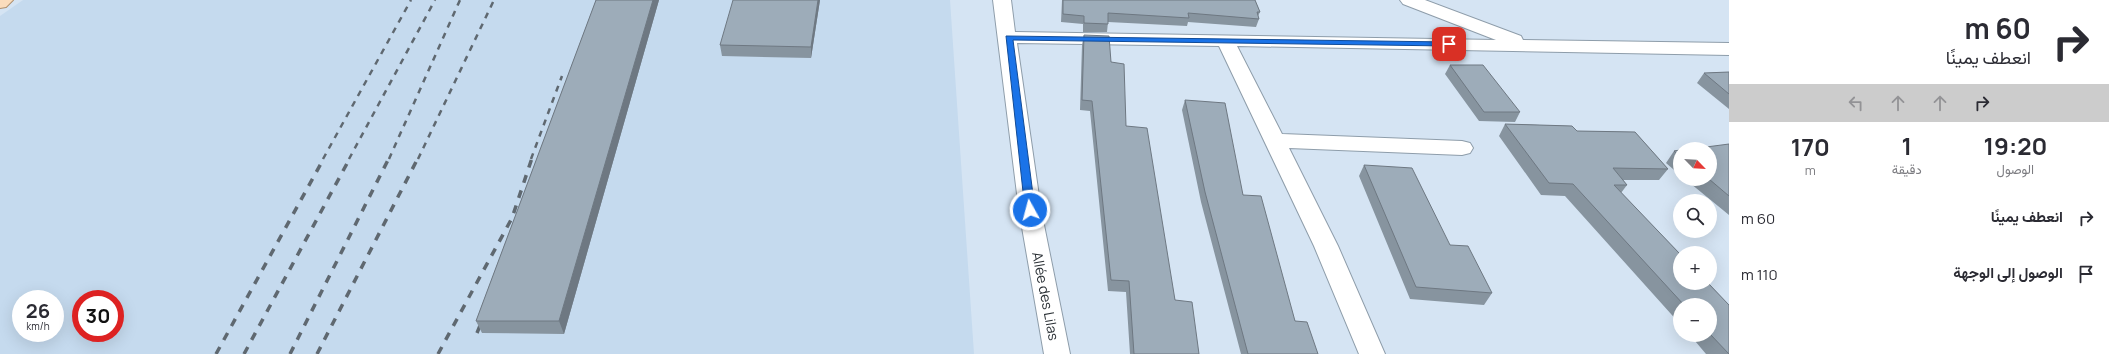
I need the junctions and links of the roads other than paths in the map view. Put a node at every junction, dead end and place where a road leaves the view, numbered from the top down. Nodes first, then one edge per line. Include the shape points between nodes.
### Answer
1 (4, 0) edge
2 (1002, 0) edge
3 (1409, 0) edge
4 (0, 3) edge
5 (1008, 37) junction
6 (1225, 40) junction
7 (1529, 46) junction
8 (1729, 49) edge
9 (1276, 141) junction
10 (1462, 148) dead end
11 (1058, 354) edge
12 (1372, 354) edge

1 - 4 main road
2 - 5 street, Allée des Lilas
3 - 7 street
5 - 6 street
5 - 11 street, Allée des Lilas via 1030,210
6 - 7 street
6 - 9 street
7 - 8 street
9 - 10 street
9 - 12 street via 1326,246

